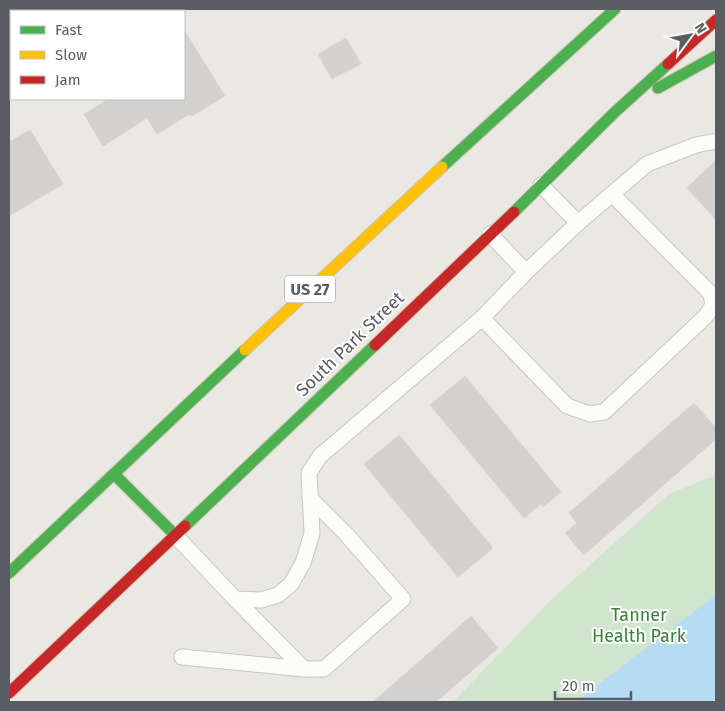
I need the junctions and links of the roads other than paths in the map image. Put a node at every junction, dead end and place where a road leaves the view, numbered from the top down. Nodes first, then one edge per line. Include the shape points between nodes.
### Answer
1 (615, 9) edge
2 (716, 20) edge
3 (716, 56) edge
4 (615, 112) junction
5 (716, 141) edge
6 (541, 185) junction
7 (612, 194) junction
8 (578, 223) junction
9 (490, 234) junction
10 (526, 272) junction
11 (482, 318) junction
12 (114, 474) junction
13 (310, 498) junction
14 (175, 534) junction
15 (9, 573) edge
16 (236, 599) junction
17 (182, 657) dead end
18 (304, 669) junction
19 (9, 693) edge

1 - 12 main road, US 27
2 - 4 main road, South Park Street
3 - 4 main road
4 - 6 main road, South Park Street
5 - 7 lane via 696,145 647,164
6 - 8 lane
6 - 9 main road, South Park Street
7 - 8 lane
7 - 11 lane via 711,294 713,305 706,316 604,412 590,414 567,406
8 - 10 lane
9 - 10 lane
9 - 14 main road, South Park Street
10 - 11 lane
11 - 13 lane via 320,456 309,473
12 - 14 main road
12 - 15 main road, US 27
13 - 16 lane via 312,533 303,563 291,584 278,595 261,600
13 - 18 lane via 403,599 324,669
14 - 16 lane
14 - 19 main road, South Park Street
16 - 18 lane
17 - 18 lane

